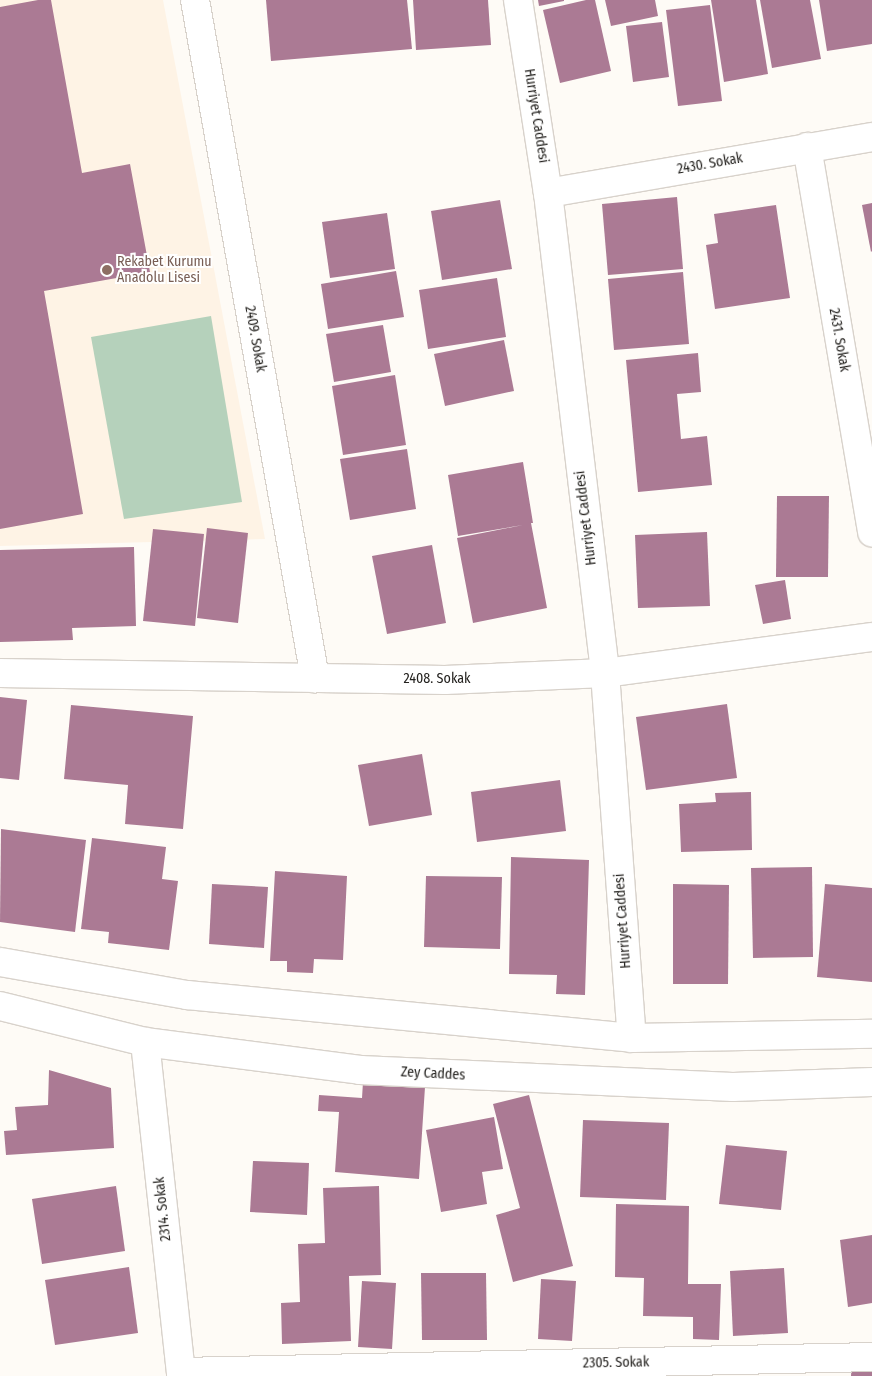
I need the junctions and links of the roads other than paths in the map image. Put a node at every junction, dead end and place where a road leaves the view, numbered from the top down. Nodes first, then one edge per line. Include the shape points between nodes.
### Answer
1 (195, 0) edge
2 (518, 0) edge
3 (872, 137) edge
4 (807, 146) junction
5 (548, 193) junction
6 (872, 533) edge
7 (872, 638) edge
8 (0, 673) edge
9 (605, 673) junction
10 (315, 678) junction
11 (0, 962) edge
12 (0, 1006) edge
13 (872, 1034) edge
14 (632, 1038) junction
15 (145, 1042) junction
16 (872, 1082) edge
17 (872, 1357) edge
18 (181, 1374) edge

1 - 10 street, 2409. Sokak
2 - 5 street, Hurriyet Caddesi
3 - 4 street, 2430. Sokak
4 - 5 street, 2430. Sokak
4 - 6 street, 2431. Sokak
5 - 9 street, Hurriyet Caddesi
7 - 9 street, 2408. Sokak
8 - 10 street, 2408. Sokak
9 - 10 street, 2408. Sokak via 445,680
9 - 14 street, Hurriyet Caddesi
11 - 14 street via 187,995
12 - 15 street, Zey Caddes
13 - 14 street
15 - 16 street, Zey Caddes via 360,1070 733,1087
15 - 18 street, 2314. Sokak
17 - 18 street, 2305. Sokak

